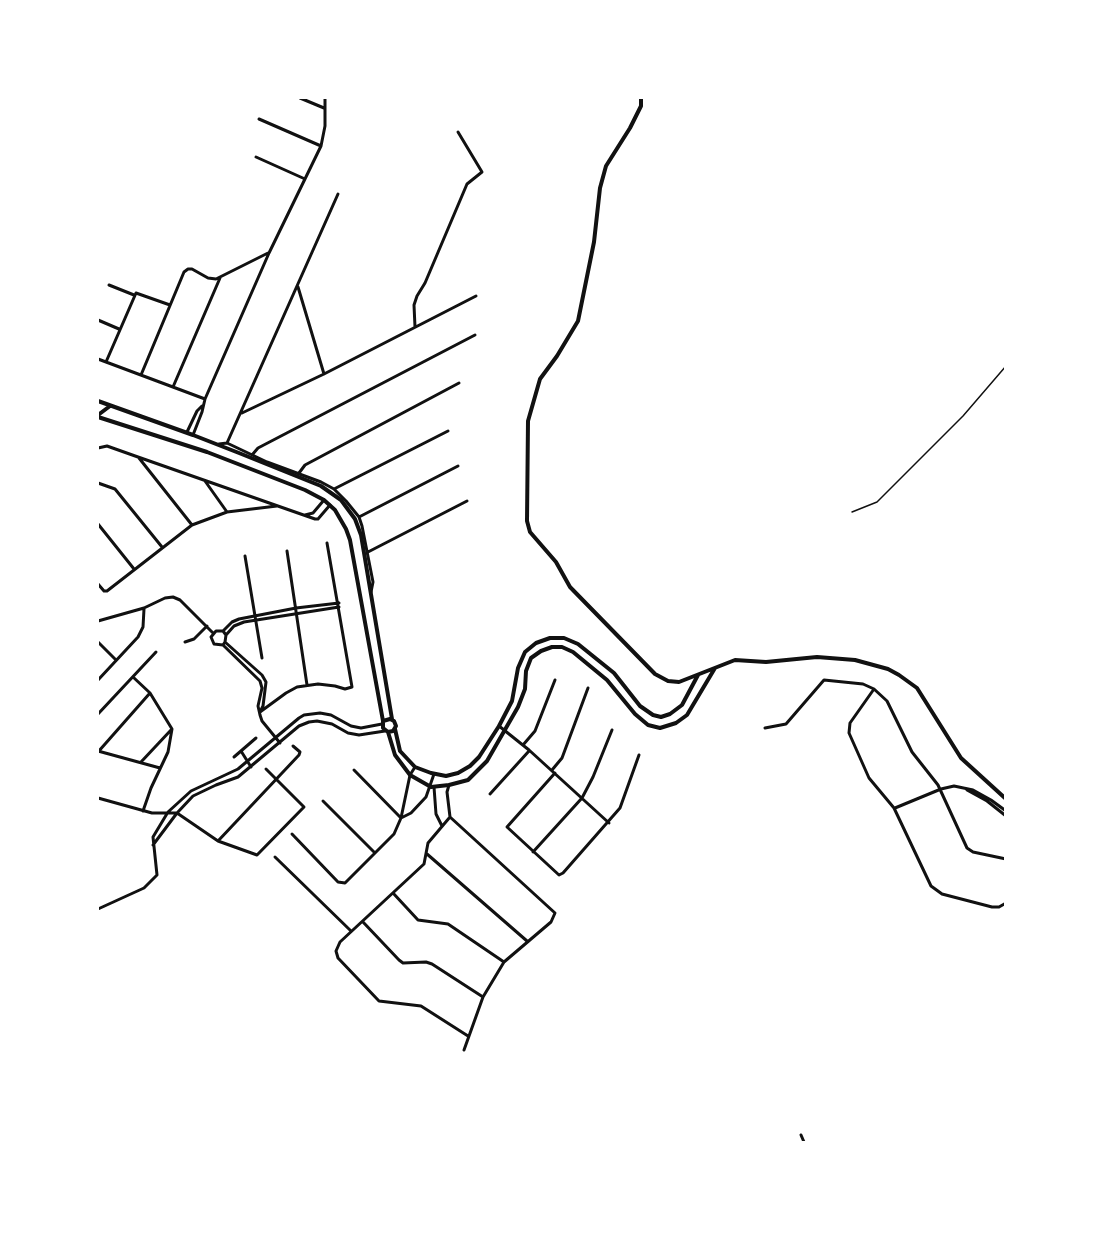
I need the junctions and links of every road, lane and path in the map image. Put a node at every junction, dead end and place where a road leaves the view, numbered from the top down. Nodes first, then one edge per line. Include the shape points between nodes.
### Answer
1 (300, 98) edge
2 (325, 98) edge
3 (641, 98) edge
4 (324, 108) junction
5 (259, 120) dead end
6 (458, 132) dead end
7 (321, 146) junction
8 (256, 157) dead end
9 (305, 179) junction
10 (338, 194) dead end
11 (269, 253) junction
12 (220, 277) junction
13 (109, 285) dead end
14 (297, 286) junction
15 (134, 295) junction
16 (476, 296) dead end
17 (170, 305) junction
18 (98, 320) edge
19 (415, 327) junction
20 (119, 329) junction
21 (475, 335) dead end
22 (98, 359) edge
23 (106, 362) junction
24 (1005, 366) edge
25 (324, 374) junction
26 (141, 375) junction
27 (459, 383) dead end
28 (173, 387) junction
29 (205, 399) junction
30 (98, 401) edge
31 (111, 406) junction
32 (202, 406) junction
33 (241, 414) junction
34 (98, 416) edge
35 (178, 431) junction
36 (448, 431) dead end
37 (187, 433) junction
38 (193, 435) junction
39 (174, 441) junction
40 (214, 443) junction
41 (227, 443) junction
42 (98, 447) edge
43 (207, 452) junction
44 (138, 456) junction
45 (252, 457) junction
46 (458, 465) dead end
47 (247, 468) junction
48 (299, 473) junction
49 (204, 480) junction
50 (98, 483) edge
51 (334, 489) junction
52 (324, 500) junction
53 (467, 501) dead end
54 (330, 505) junction
55 (279, 506) junction
56 (227, 512) junction
57 (852, 512) dead end
58 (305, 515) junction
59 (359, 517) junction
60 (98, 524) edge
61 (192, 525) junction
62 (327, 543) dead end
63 (162, 547) junction
64 (287, 551) dead end
65 (368, 552) junction
66 (245, 556) dead end
67 (134, 570) junction
68 (98, 584) edge
69 (371, 592) junction
70 (339, 605) junction
71 (144, 608) junction
72 (296, 608) junction
73 (297, 613) junction
74 (256, 618) junction
75 (98, 621) edge
76 (207, 626) junction
77 (213, 633) junction
78 (224, 633) junction
79 (98, 642) edge
80 (185, 642) dead end
81 (224, 643) junction
82 (156, 652) dead end
83 (262, 658) dead end
84 (116, 660) junction
85 (715, 667) junction
86 (698, 675) junction
87 (133, 677) junction
88 (98, 680) edge
89 (555, 680) dead end
90 (307, 685) junction
91 (588, 688) dead end
92 (874, 689) junction
93 (150, 693) junction
94 (260, 712) junction
95 (98, 714) edge
96 (392, 720) junction
97 (383, 722) junction
98 (499, 726) junction
99 (765, 728) dead end
100 (172, 729) junction
101 (395, 729) junction
102 (506, 730) junction
103 (612, 730) dead end
104 (387, 732) junction
105 (275, 737) junction
106 (256, 738) dead end
107 (489, 740) junction
108 (280, 743) junction
109 (497, 744) junction
110 (523, 745) junction
111 (293, 746) dead end
112 (529, 750) junction
113 (241, 751) junction
114 (98, 752) edge
115 (639, 755) dead end
116 (234, 758) dead end
117 (141, 762) junction
118 (248, 762) junction
119 (251, 767) junction
120 (415, 767) junction
121 (161, 768) junction
122 (266, 770) dead end
123 (354, 770) dead end
124 (553, 772) junction
125 (434, 774) junction
126 (410, 775) junction
127 (277, 780) junction
128 (449, 785) junction
129 (433, 787) junction
130 (940, 789) junction
131 (966, 789) junction
132 (490, 794) dead end
133 (98, 798) edge
134 (582, 798) junction
135 (1005, 799) edge
136 (323, 801) dead end
137 (894, 808) junction
138 (143, 810) junction
139 (1005, 811) edge
140 (168, 812) junction
141 (177, 813) junction
142 (1005, 816) edge
143 (450, 817) junction
144 (401, 818) junction
145 (609, 823) junction
146 (442, 825) junction
147 (292, 834) dead end
148 (218, 841) junction
149 (153, 845) junction
150 (533, 852) junction
151 (375, 854) junction
152 (427, 854) junction
153 (274, 856) dead end
154 (1005, 859) edge
155 (393, 893) junction
156 (1005, 903) edge
157 (98, 909) edge
158 (363, 922) junction
159 (351, 932) junction
160 (527, 941) junction
161 (504, 962) junction
162 (483, 997) junction
163 (468, 1036) junction
164 (464, 1050) dead end
165 (801, 1135) dead end
166 (804, 1143) edge

1 - 4 street
2 - 4 street
3 - 86 street via 630,128 606,166 578,321 540,379 528,421 527,521 530,532 556,562 570,587 655,674 679,682
4 - 7 street via 326,126
5 - 7 street
6 - 19 street via 482,172 467,184 417,296
7 - 9 street
8 - 9 street
9 - 11 street
10 - 14 street
11 - 12 street
11 - 29 street
12 - 17 street via 212,279 188,269
12 - 28 street
13 - 15 street
14 - 25 street
14 - 33 street
15 - 17 street via 139,293
15 - 20 street
16 - 19 street
17 - 26 street
18 - 20 street
19 - 25 street
20 - 23 street
21 - 45 street via 258,447
22 - 23 street
23 - 26 street
24 - 57 lane via 963,416 877,502
25 - 33 street
26 - 28 street
27 - 48 street via 305,465
28 - 29 street
29 - 32 street
30 - 31 street
31 - 34 street
31 - 35 street
32 - 37 street
32 - 38 street
33 - 41 street
34 - 39 street
35 - 37 street
35 - 39 street
36 - 51 street
37 - 38 street
38 - 40 street
39 - 43 street
40 - 41 street
40 - 43 street
40 - 45 street
41 - 45 street
42 - 44 street
43 - 47 street
44 - 49 street
44 - 61 street
45 - 47 street
45 - 48 street
45 - 69 street via 321,486 340,500 355,519 361,535
46 - 59 street
47 - 52 street
48 - 51 street
49 - 55 street
49 - 56 street
50 - 63 street via 115,489
51 - 59 street
52 - 54 street
52 - 58 street via 313,513
53 - 65 street
54 - 58 street via 318,519
54 - 97 street via 350,540
55 - 56 street
55 - 58 street
56 - 61 street
59 - 65 street
60 - 67 street
61 - 63 street
62 - 70 street
63 - 67 street
64 - 72 street
65 - 69 street
66 - 74 street
67 - 68 street via 107,591
69 - 96 street
70 - 72 street
70 - 73 street
70 - 90 street via 352,687 349,690
71 - 75 street
71 - 76 street via 173,597
71 - 84 street via 141,632
72 - 73 street
72 - 74 street
73 - 74 street
73 - 90 street
74 - 78 street
74 - 83 street
76 - 77 street
76 - 80 street
77 - 78 street
77 - 81 street via 214,644
78 - 81 street
79 - 84 street
81 - 94 street via 266,682
82 - 87 street
84 - 88 street
85 - 86 street
85 - 102 street via 687,715 660,728 648,725 635,714 607,680 573,652 552,647 531,658 525,689
85 - 135 street via 735,660 766,662 817,657 855,660 888,669 917,688 960,758
86 - 98 street via 681,705 661,717 640,706 614,673 578,644 550,638 525,652 512,701
87 - 93 street
87 - 95 street
89 - 110 street via 535,731
90 - 94 street via 286,693
91 - 124 street
92 - 99 street via 824,680 786,724
92 - 130 street via 887,701 912,752
92 - 137 street via 848,729 869,778
93 - 100 street
93 - 114 street
94 - 105 street via 262,722
96 - 97 street
96 - 101 street
97 - 104 street
97 - 105 street via 361,728 331,715 310,714
98 - 102 street
98 - 107 street
100 - 117 street
100 - 121 street
101 - 104 street
101 - 120 street via 400,751
102 - 109 street
102 - 110 street
103 - 134 street
104 - 108 street via 359,735 324,722 309,722
104 - 126 street via 395,754
105 - 108 street
105 - 118 street
106 - 113 street
107 - 109 street
107 - 125 street via 470,766 446,776
108 - 119 street
109 - 128 street via 479,771 468,780
110 - 112 street
111 - 127 street via 300,754
112 - 124 street
112 - 132 street
113 - 116 street
113 - 118 street
114 - 117 street
115 - 145 street via 620,808
117 - 121 street
118 - 119 street
118 - 140 street via 191,791
119 - 141 street via 238,777 193,796
120 - 125 street
120 - 126 street
121 - 138 street
122 - 127 street
123 - 144 street
124 - 134 street
124 - 150 street via 507,827
125 - 129 street
126 - 129 street
126 - 144 street
127 - 148 street
127 - 148 street via 302,803 302,810 257,855
128 - 129 street
128 - 143 street
129 - 144 street via 411,813
129 - 146 street via 436,814
130 - 131 street
130 - 137 street
130 - 154 street via 969,850
131 - 139 street via 992,800
131 - 142 street
133 - 138 street
134 - 145 street
134 - 150 street
136 - 151 street
137 - 156 street via 934,889 995,908
138 - 140 street
140 - 141 street
140 - 149 street via 153,837
141 - 148 street
141 - 149 street
143 - 146 street
143 - 160 street via 555,913 551,922
144 - 151 street via 394,834
145 - 150 street via 559,875
146 - 152 street via 428,843
147 - 151 street via 342,884
149 - 157 street via 158,866 152,881
152 - 155 street via 424,864
152 - 160 street
153 - 159 street
155 - 158 street
155 - 161 street via 418,920 448,924
158 - 159 street
158 - 162 street via 403,963 432,964
159 - 163 street via 340,942 338,957 379,1002 421,1006
160 - 161 street
161 - 162 street
162 - 163 street
163 - 164 street
165 - 166 street

